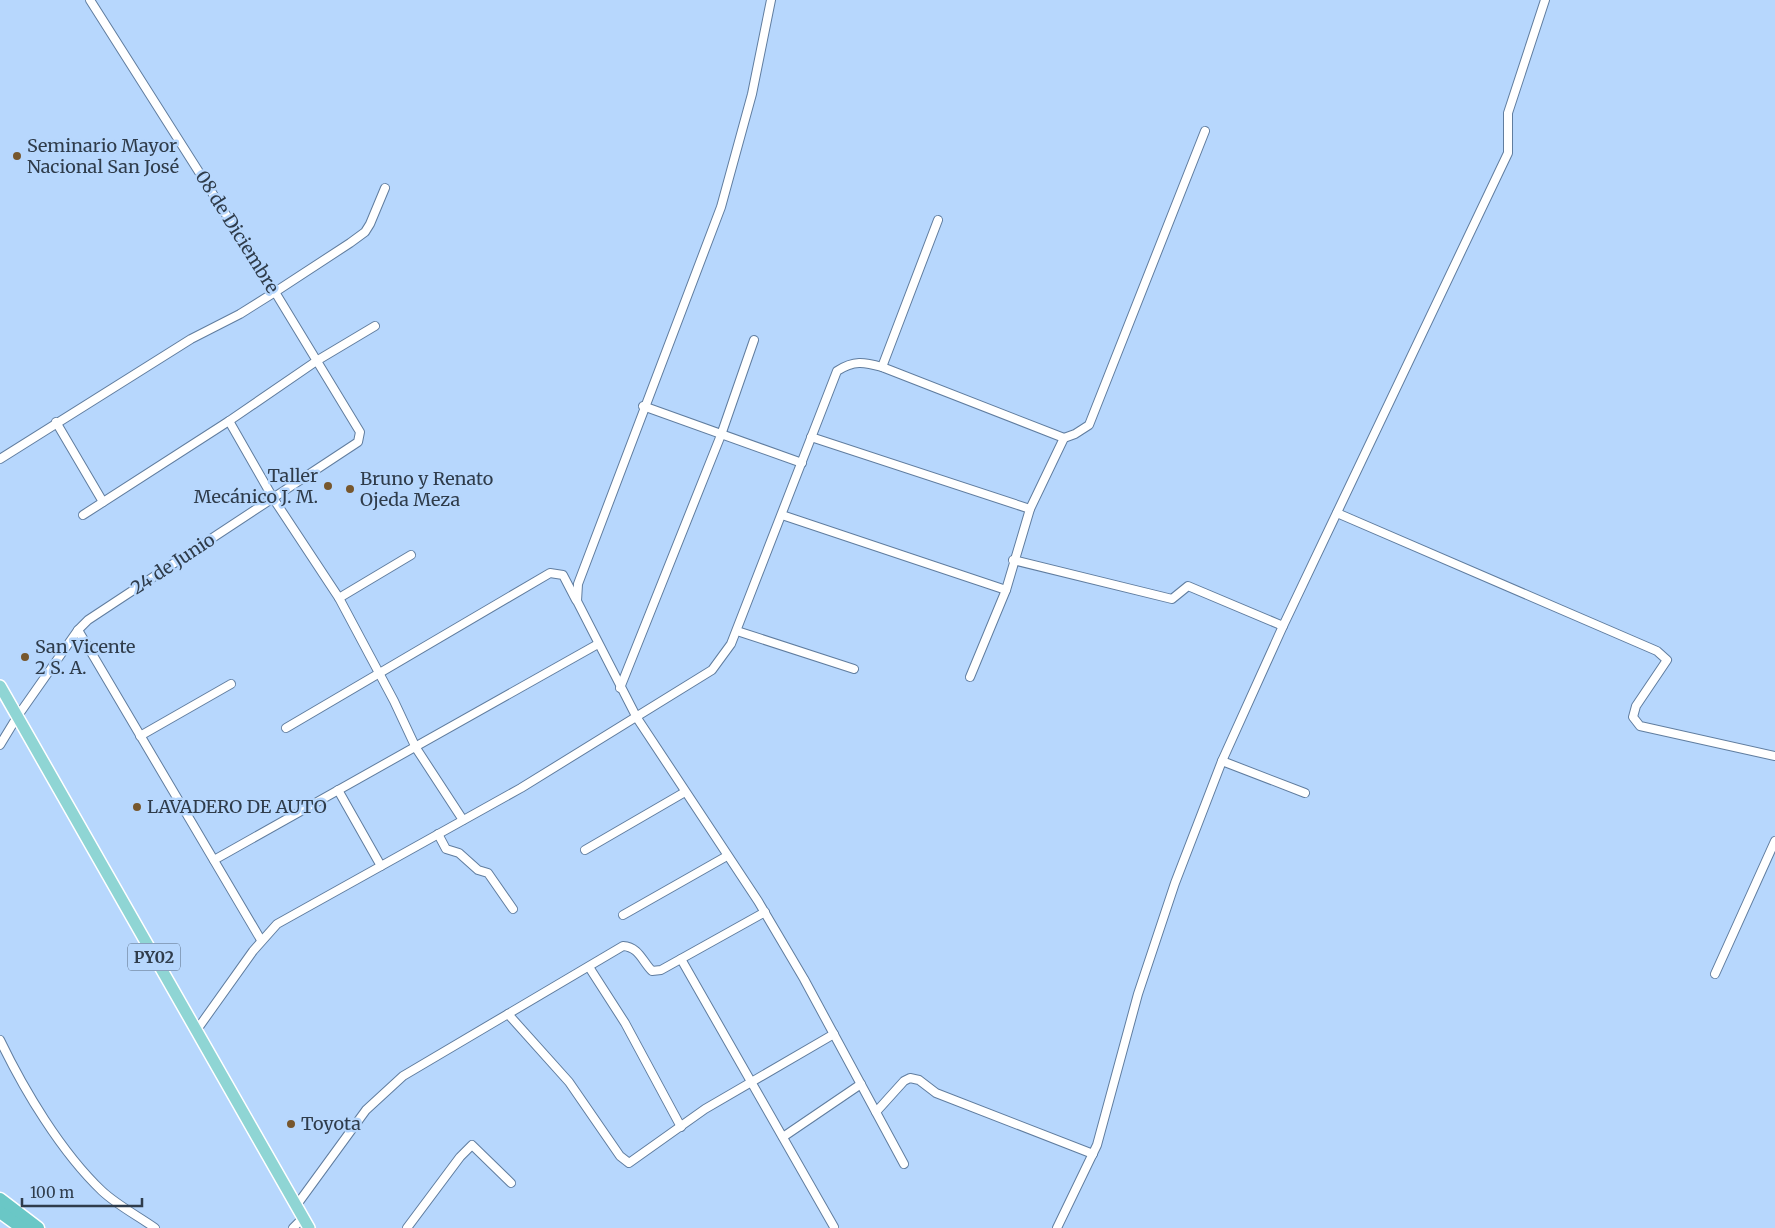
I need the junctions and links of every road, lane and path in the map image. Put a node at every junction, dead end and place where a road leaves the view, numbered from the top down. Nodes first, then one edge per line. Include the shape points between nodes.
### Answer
1 (90, 0) edge
2 (771, 0) edge
3 (1545, 0) edge
4 (1205, 131) dead end
5 (385, 188) dead end
6 (938, 220) dead end
7 (276, 292) junction
8 (375, 326) dead end
9 (754, 340) dead end
10 (318, 360) junction
11 (882, 367) junction
12 (643, 406) junction
13 (229, 421) junction
14 (56, 422) junction
15 (721, 435) junction
16 (811, 437) junction
17 (1064, 438) junction
18 (358, 442) joint
19 (0, 459) edge
20 (802, 463) junction
21 (273, 498) junction
22 (103, 502) junction
23 (1030, 508) junction
24 (1337, 513) junction
25 (782, 514) junction
26 (83, 515) dead end
27 (411, 555) dead end
28 (1013, 560) junction
29 (1006, 590) junction
30 (338, 598) junction
31 (577, 601) junction
32 (1283, 626) junction
33 (78, 630) junction
34 (737, 631) junction
35 (598, 644) junction
36 (854, 669) dead end
37 (379, 673) junction
38 (970, 677) dead end
39 (231, 684) dead end
40 (0, 686) edge
41 (620, 688) junction
42 (17, 717) junction
43 (637, 718) junction
44 (286, 728) dead end
45 (140, 736) junction
46 (0, 745) edge
47 (415, 747) junction
48 (1775, 756) edge
49 (1222, 761) junction
50 (338, 790) junction
51 (685, 792) junction
52 (1305, 793) dead end
53 (463, 820) junction
54 (438, 834) junction
55 (1775, 841) edge
56 (585, 850) dead end
57 (727, 856) junction
58 (214, 860) junction
59 (381, 866) junction
60 (512, 909) dead end
61 (765, 912) junction
62 (624, 914) dead end
63 (262, 940) junction
64 (681, 959) junction
65 (589, 967) junction
66 (1715, 974) dead end
67 (508, 1014) junction
68 (196, 1031) junction
69 (834, 1034) junction
70 (0, 1040) edge
71 (752, 1082) junction
72 (861, 1084) junction
73 (876, 1112) junction
74 (681, 1127) junction
75 (783, 1137) junction
76 (1092, 1154) junction
77 (904, 1164) dead end
78 (511, 1183) dead end
79 (0, 1199) edge
80 (296, 1206) junction
81 (0, 1212) edge
82 (306, 1223) edge
83 (834, 1227) edge
84 (22, 1228) edge
85 (38, 1228) edge
86 (155, 1228) edge
87 (293, 1228) edge
88 (407, 1228) edge
89 (1057, 1228) edge

1 - 7 street, 08 de Diciembre
2 - 12 street via 732,174
3 - 24 street via 1508,113 1508,153
4 - 17 street via 1089,425
5 - 7 street via 365,232
6 - 11 street
7 - 10 street, 08 de Diciembre
7 - 14 street via 191,339
8 - 10 street
9 - 15 street
10 - 13 street
10 - 18 street, 08 de Diciembre via 360,432
11 - 16 street via 850,363 837,371
11 - 17 street
12 - 15 street
12 - 31 street via 578,584
13 - 21 street
13 - 22 street
14 - 19 street
14 - 22 street
15 - 20 street
15 - 41 street
16 - 20 street
16 - 23 street
17 - 23 street
18 - 21 street, 24 de Junio
20 - 25 street
21 - 30 street
21 - 33 street, 24 de Junio via 88,620
22 - 26 street
23 - 28 street
24 - 32 street
24 - 48 street via 1657,651 1667,660 1636,706 1633,717 1640,726
25 - 29 street
25 - 34 street
27 - 30 street
28 - 29 street
28 - 32 street via 1172,599 1188,586
29 - 38 street
30 - 37 street
31 - 35 street
31 - 37 street via 563,575 550,573
32 - 49 street
33 - 42 street, 24 de Junio
33 - 45 street
34 - 36 street
34 - 43 street via 732,644 712,670
35 - 41 street
35 - 47 street
37 - 44 street
37 - 47 street
39 - 45 street
40 - 42 main road, PY02
41 - 43 street
42 - 46 street, 24 de Junio
42 - 68 main road, PY02
43 - 51 street
43 - 53 street
45 - 58 street
47 - 50 street
47 - 53 street
49 - 52 street
49 - 76 street via 1175,883 1141,985
50 - 58 street
50 - 59 street
51 - 56 street
51 - 57 street
53 - 54 street
54 - 59 street
54 - 60 street via 446,849 459,853 478,870 488,873
55 - 66 street
57 - 61 street
57 - 62 street
58 - 63 street
59 - 63 street via 277,924
61 - 64 street
61 - 69 street
63 - 68 street
64 - 65 street via 661,970 652,971 638,952 631,946 623,946
64 - 71 street
65 - 67 street
65 - 74 street via 625,1023
67 - 74 street via 569,1082 620,1156 629,1163
67 - 80 street via 403,1076 390,1087 366,1110
68 - 80 main road, PY02
69 - 71 street
69 - 72 street
70 - 86 street via 18,1078 60,1140 102,1192
71 - 74 street
71 - 75 street
72 - 73 street
72 - 75 street
73 - 76 street via 910,1078 919,1080 936,1093
73 - 77 street
75 - 83 street
76 - 89 street
78 - 88 street via 472,1145
79 - 85 highway
80 - 82 main road, PY02
81 - 84 highway
82 - 87 street

